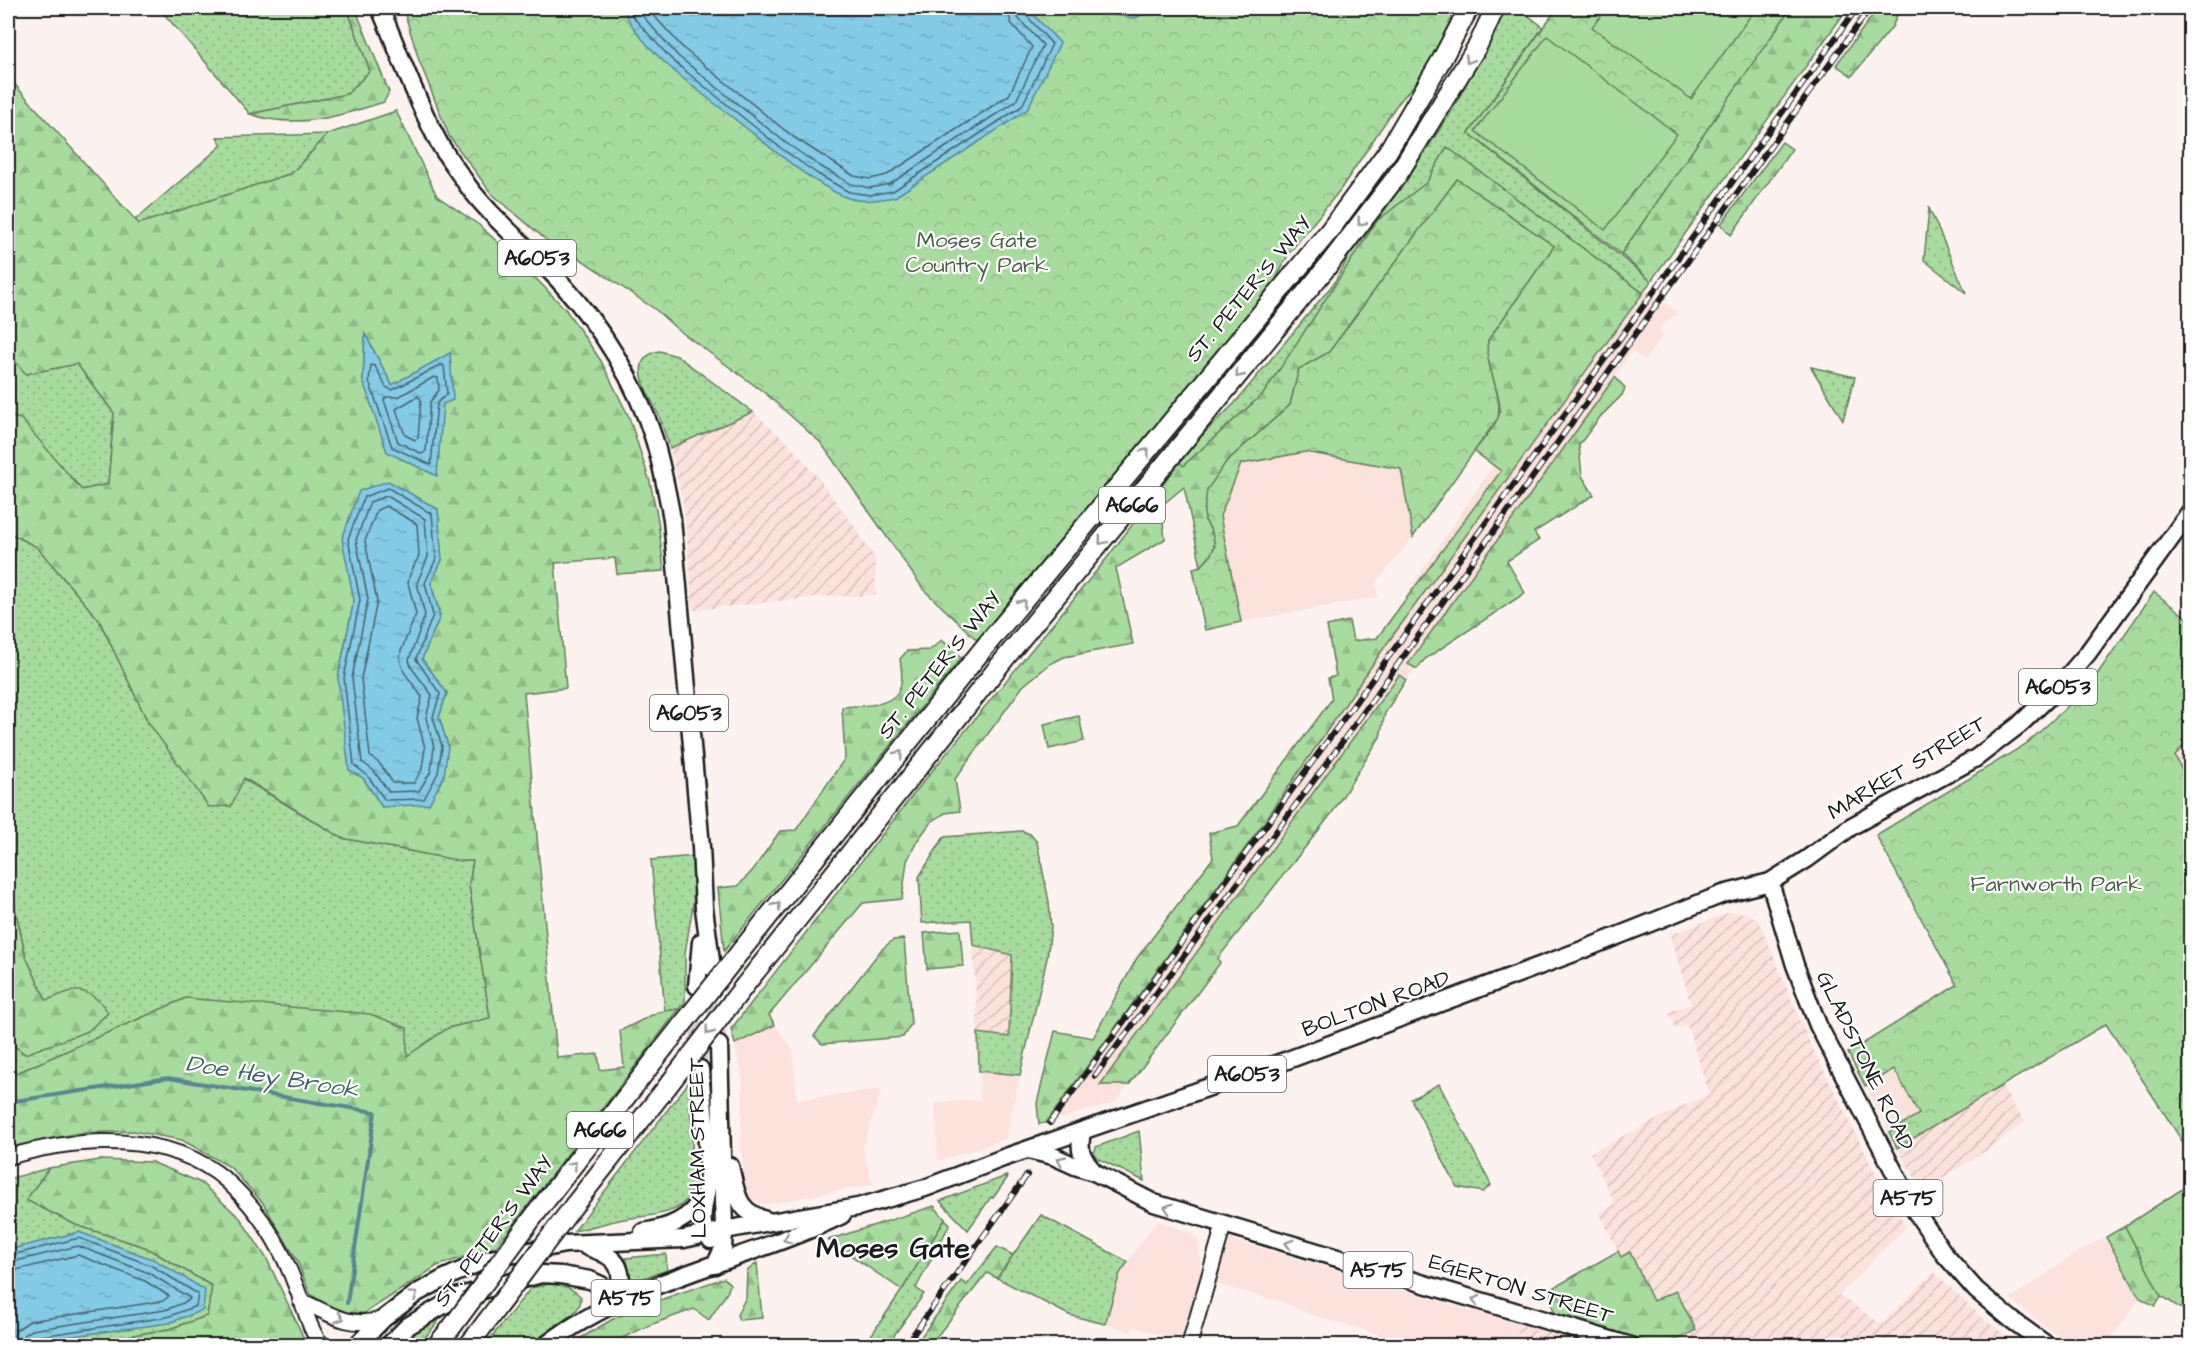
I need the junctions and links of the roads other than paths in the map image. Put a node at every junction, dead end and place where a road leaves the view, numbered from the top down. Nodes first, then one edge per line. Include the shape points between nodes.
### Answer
1 (380, 8) edge
2 (1469, 8) edge
3 (1495, 8) edge
4 (2190, 512) edge
5 (1770, 882) junction
6 (705, 908) junction
7 (712, 968) tunnel mouth
8 (697, 986) tunnel mouth
9 (719, 1045) tunnel mouth
10 (700, 1069) tunnel mouth
11 (721, 1124) junction
12 (1082, 1133) junction
13 (1028, 1150) junction
14 (8, 1157) edge
15 (1094, 1172) junction
16 (707, 1187) junction
17 (858, 1207) junction
18 (770, 1221) junction
19 (1224, 1224) junction
20 (724, 1230) junction
21 (705, 1234) junction
22 (574, 1243) junction
23 (608, 1243) junction
24 (729, 1254) junction
25 (300, 1300) junction
26 (619, 1301) junction
27 (383, 1319) junction
28 (320, 1343) edge
29 (356, 1346) edge
30 (388, 1346) edge
31 (436, 1346) edge
32 (468, 1346) edge
33 (545, 1346) edge
34 (1189, 1346) edge
35 (1631, 1346) edge
36 (2048, 1346) edge

1 - 6 main road, A6053 via 439,142 494,217 564,285 600,331 621,365 654,438 672,519
31 -> 2 highway, ST. PETER'S WAY / A666, bridge via 740,952 983,649 1330,230 1388,151
3 -> 32 highway, ST. PETER'S WAY / A666, bridge via 1478,45 1397,176 1327,267 963,710 745,985
4 - 5 main road, MARKET STREET / A6053 via 2087,654 2019,725 1976,758 1852,826
5 - 12 main road, BOLTON ROAD / A6053 via 1723,894 1455,999
5 - 36 main road, GLADSTONE ROAD / A575 via 1818,1024 1912,1206 1944,1255 1976,1290
6 - 7 main road, A6053
6 - 8 main road, A6053
9 - 11 main road, LOXHAM STREET
10 - 16 main road, LOXHAM STREET
11 - 18 main road via 741,1205 753,1216
11 - 20 main road, LOXHAM STREET
12 - 13 main road, BOLTON ROAD / A6053
12 - 15 main road via 1080,1152
15 -> 13 main road, EGERTON STREET / A575
13 - 17 main road, BOLTON ROAD / A575 via 925,1188
14 - 25 street via 67,1144 112,1142 153,1146 195,1160 226,1180 254,1210 280,1250
19 -> 15 main road, EGERTON STREET / A575 via 1149,1202
16 - 21 main road, LOXHAM STREET via 702,1214
16 - 23 main road via 695,1207 671,1226
17 - 18 main road, A575
17 -> 24 main road, A575 via 810,1231
18 - 20 main road, A575
19 - 34 street
35 -> 19 main road, EGERTON STREET / A575
20 - 21 main road, A575
20 - 24 main road, LOXHAM STREET
21 - 23 main road, A575 via 684,1239
21 - 24 main road, LOXHAM STREET
22 - 23 main road, A575
22 - 26 main road, A575 via 613,1258 621,1272
27 -> 22 main road, A575 via 417,1293 485,1260
24 - 26 main road, A575 via 715,1265
25 -> 27 street via 340,1320 363,1324
25 - 28 street
26 - 30 main road, A575 via 590,1280 541,1274 457,1297 408,1326
26 - 33 main road, A575
27 - 29 main road, A575

